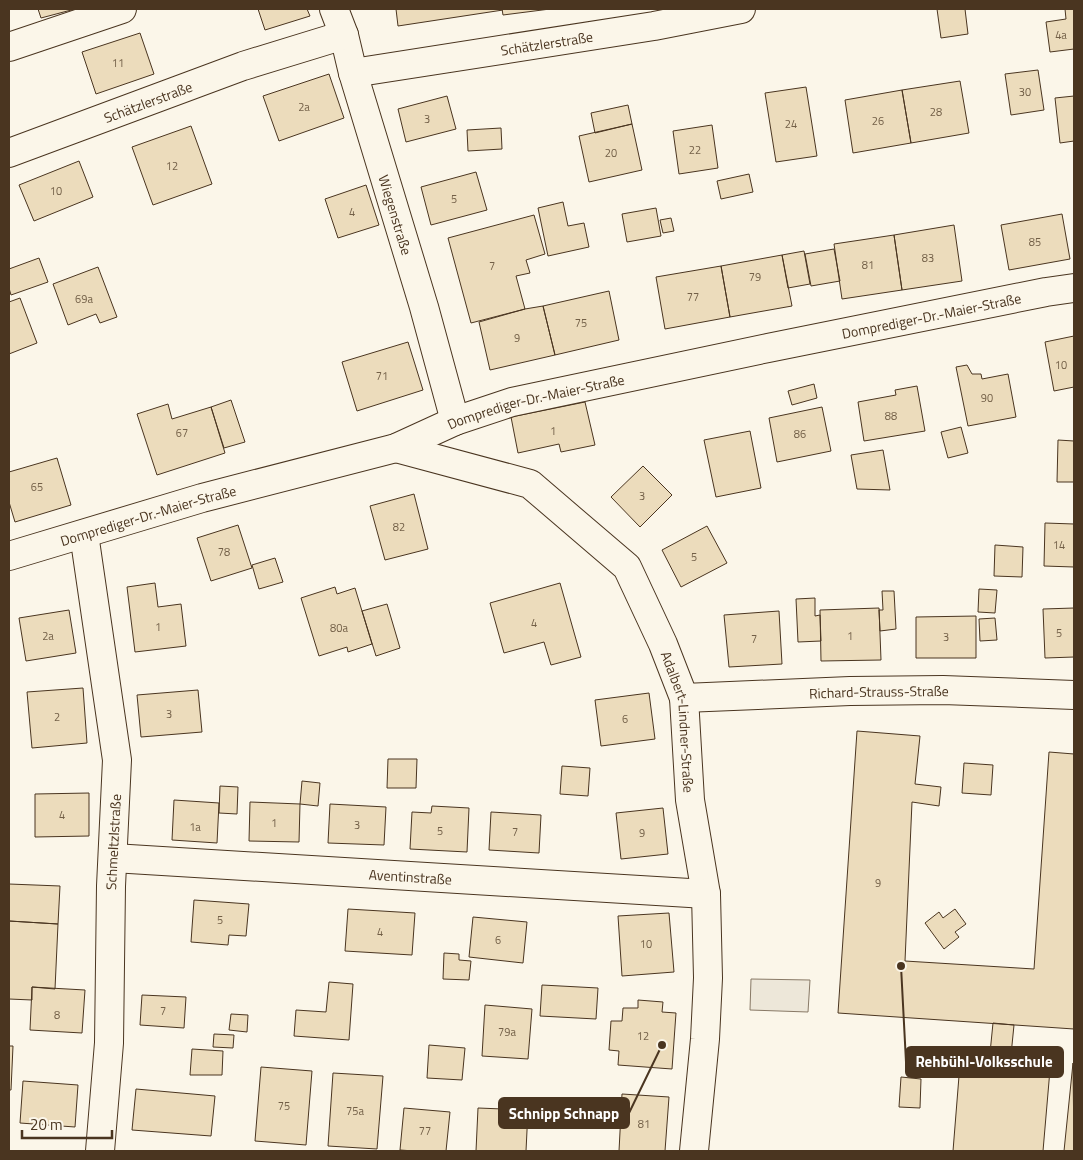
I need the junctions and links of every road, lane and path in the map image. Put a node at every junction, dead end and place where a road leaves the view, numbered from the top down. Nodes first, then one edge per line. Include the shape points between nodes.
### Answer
1 (122, 9) edge
2 (334, 9) edge
3 (741, 9) edge
4 (344, 35) junction
5 (9, 47) edge
6 (353, 73) junction
7 (9, 153) edge
8 (1074, 288) edge
9 (455, 421) junction
10 (396, 448) junction
11 (84, 534) junction
12 (9, 556) edge
13 (1074, 695) edge
14 (684, 698) junction
15 (113, 858) junction
16 (706, 894) junction
17 (100, 1151) edge
18 (694, 1151) edge

1 - 5 street
2 - 4 street, Wiegenstraße
3 - 6 street, Schätzlerstraße via 654,26
4 - 6 street, Wiegenstraße
4 - 7 street, Schätzlerstraße via 243,66
6 - 9 street, Wiegenstraße
8 - 9 street, Domprediger-Dr.-Maier-Straße via 512,402
9 - 10 street, Domprediger-Dr.-Maier-Straße
10 - 11 street, Domprediger-Dr.-Maier-Straße via 202,498
10 - 14 street, Adalbert-Lindner-Straße via 530,484 627,568 664,644
11 - 12 street, Domprediger-Dr.-Maier-Straße
11 - 15 street, Schmeltzlstraße via 117,760
13 - 14 street, Richard-Strauss-Straße via 942,690
14 - 16 street, Adalbert-Lindner-Straße via 690,800
15 - 16 street, Aventinstraße
15 - 17 street, Schmeltzlstraße via 109,1043
16 - 18 street, Adalbert-Lindner-Straße via 708,978

